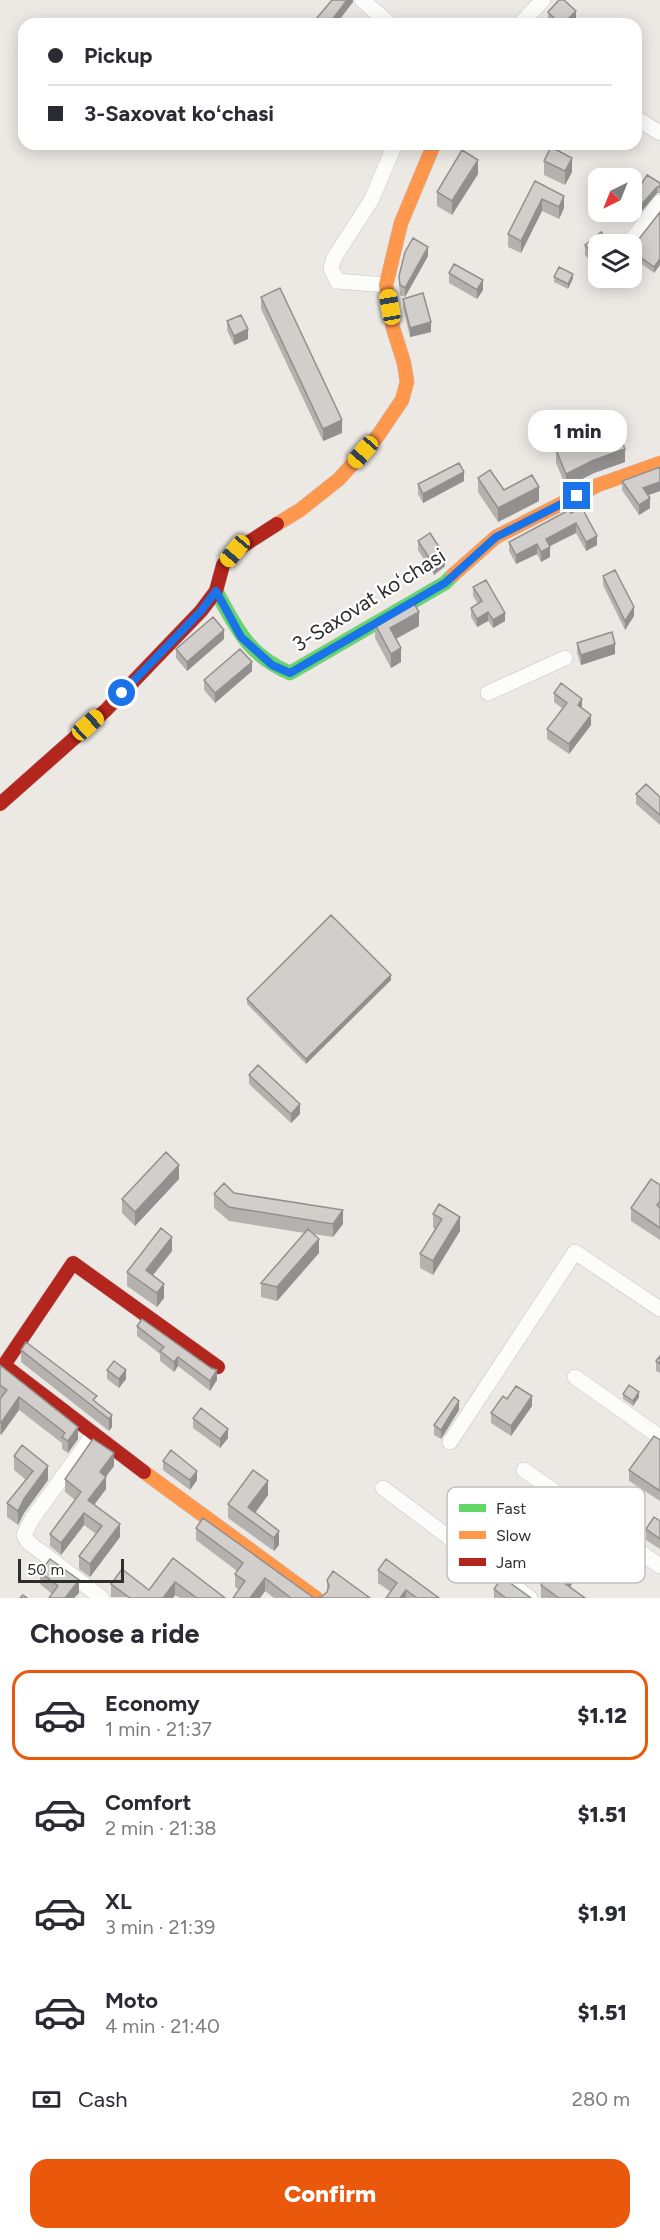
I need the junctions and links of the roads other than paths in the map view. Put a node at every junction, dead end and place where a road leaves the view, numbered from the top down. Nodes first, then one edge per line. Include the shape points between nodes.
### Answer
1 (362, 0) edge
2 (543, 0) edge
3 (383, 18) edge
4 (526, 18) edge
5 (642, 122) edge
6 (660, 133) edge
7 (392, 150) edge
8 (431, 150) edge
9 (660, 202) edge
10 (636, 234) edge
11 (386, 285) junction
12 (660, 464) edge
13 (216, 591) junction
14 (565, 658) dead end
15 (488, 693) dead end
16 (0, 804) edge
17 (660, 1310) edge
18 (218, 1367) dead end
19 (575, 1377) dead end
20 (93, 1435) junction
21 (660, 1437) edge
22 (450, 1442) dead end
23 (524, 1470) dead end
24 (548, 1487) edge
25 (383, 1488) dead end
26 (447, 1536) edge
27 (645, 1555) edge
28 (660, 1566) edge
29 (510, 1583) edge
30 (102, 1598) edge
31 (316, 1598) edge
32 (530, 1598) edge

1 - 3 street
2 - 4 street
5 - 6 street
7 - 11 street via 372,199 331,268 337,281
8 - 11 street via 400,223
9 - 10 street
11 - 13 street via 407,382 402,400 339,479 300,510 235,551 223,565
12 - 13 street, 3-Saxovat koʻchasi via 598,485 496,537 445,583 290,673 272,665 241,637
13 - 16 street via 106,710
14 - 15 street
17 - 22 street via 575,1252
18 - 20 street via 73,1263 3,1365
19 - 21 street
20 - 30 street via 24,1535
20 - 31 street
23 - 24 street
25 - 26 street
27 - 28 street
29 - 32 street

